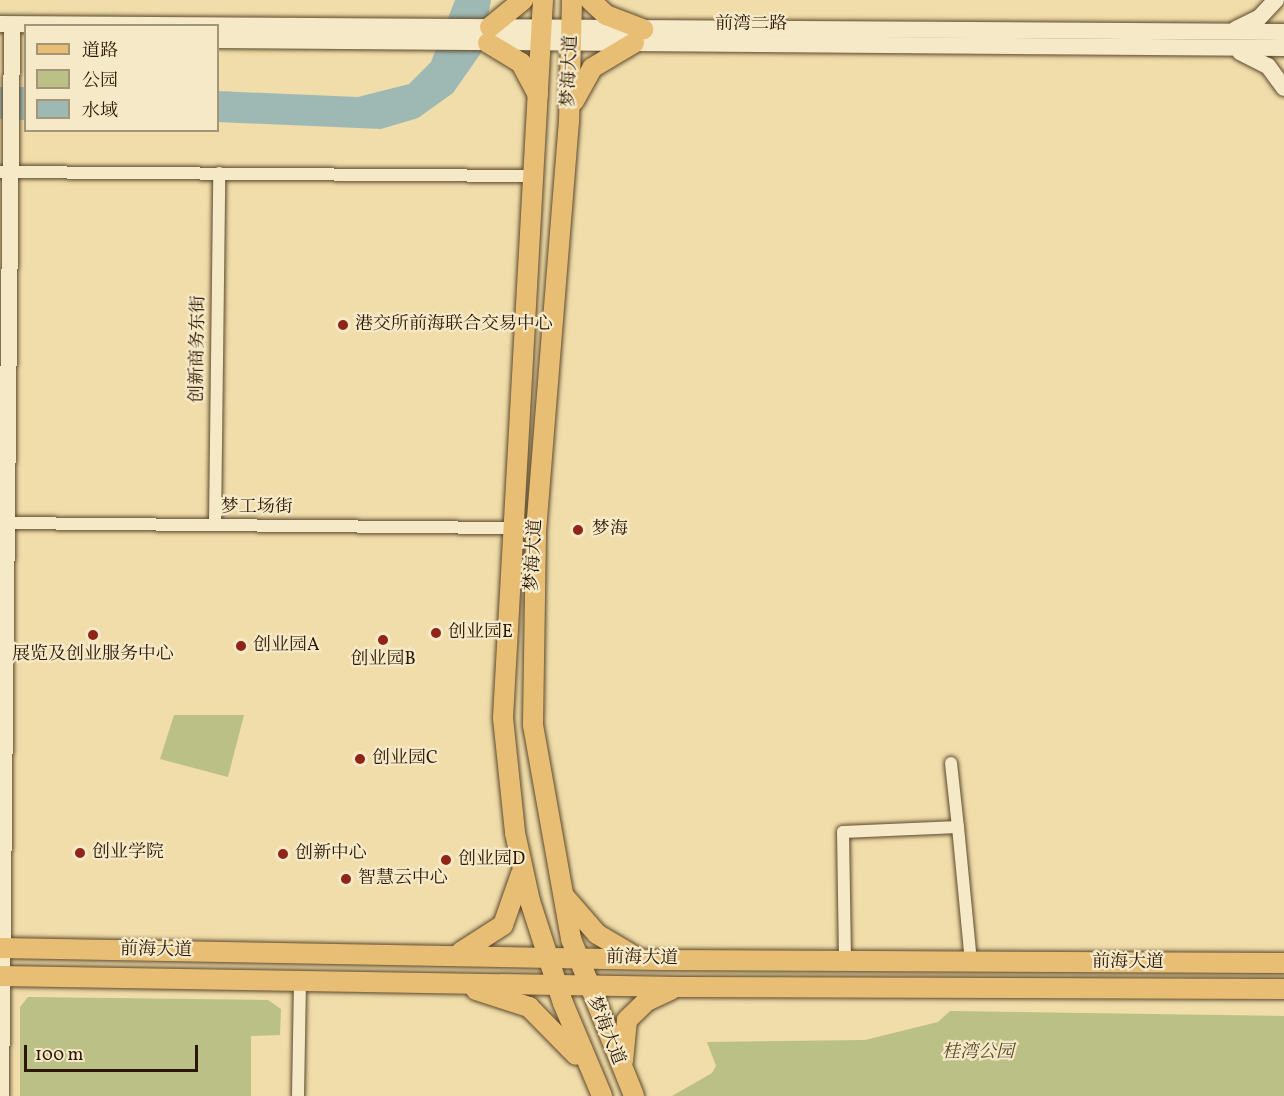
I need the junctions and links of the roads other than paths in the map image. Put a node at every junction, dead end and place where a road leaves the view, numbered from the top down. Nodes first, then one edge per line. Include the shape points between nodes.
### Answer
1 (523, 0) edge
2 (543, 0) edge
3 (572, 0) edge
4 (590, 0) edge
5 (1276, 0) edge
6 (1218, 32) junction
7 (1284, 32) edge
8 (10, 33) edge
9 (219, 33) edge
10 (436, 34) junction
11 (489, 35) junction
12 (542, 36) junction
13 (572, 36) junction
14 (638, 36) junction
15 (219, 40) edge
16 (1224, 48) junction
17 (1284, 48) edge
18 (1284, 88) edge
19 (541, 107) junction
20 (569, 121) junction
21 (5, 172) edge
22 (219, 173) junction
23 (536, 176) junction
24 (5, 523) junction
25 (215, 525) junction
26 (510, 528) junction
27 (951, 763) dead end
28 (958, 827) junction
29 (522, 869) junction
30 (558, 885) junction
31 (1, 948) edge
32 (448, 956) junction
33 (546, 957) junction
34 (577, 958) junction
35 (846, 959) junction
36 (661, 960) junction
37 (971, 962) junction
38 (1284, 963) edge
39 (1, 976) edge
40 (300, 979) junction
41 (450, 983) junction
42 (556, 984) junction
43 (586, 985) junction
44 (680, 987) junction
45 (1284, 989) edge
46 (597, 1087) edge
47 (633, 1094) edge
48 (1, 1096) edge
49 (298, 1096) edge

1 - 11 main road
2 - 12 main road, 梦海大道
3 - 13 main road, 梦海大道
4 - 14 main road
5 - 6 street via 1248,24
6 - 7 street, 前湾二路
6 - 14 street, 前湾二路
8 - 21 street via 11,147
9 - 10 street, 前湾二路
10 - 11 street, 前湾二路
10 - 15 street, 前湾二路
11 - 12 street, 前湾二路
11 - 19 main road via 521,63
12 - 13 street, 前湾二路
12 - 19 main road, 梦海大道
13 - 14 street, 前湾二路
13 - 20 main road, 梦海大道
14 - 16 street, 前湾二路
14 - 20 main road via 592,68 576,93
16 - 17 street, 前湾二路
16 - 18 street via 1258,59
19 - 23 main road, 梦海大道
20 - 30 main road, 梦海大道 via 538,490 531,657 533,725
21 - 22 street
21 - 24 street
22 - 23 street
22 - 25 street, 创新商务东街
23 - 26 main road, 梦海大道
24 - 25 street, 梦工场街
24 - 31 street
25 - 26 street, 梦工场街
26 - 29 main road, 梦海大道 via 502,687
27 - 28 street
28 - 35 street via 843,832
28 - 37 street
29 - 32 main road via 503,925 482,944
29 - 33 main road, 梦海大道
30 - 34 main road, 梦海大道
30 - 36 main road via 581,919 608,942 635,956
31 - 32 main road, 前海大道
31 - 39 street
32 - 33 main road, 前海大道
33 - 34 main road, 前海大道
33 - 42 main road, 梦海大道
34 - 36 main road, 前海大道
34 - 43 main road, 梦海大道
35 - 36 main road, 前海大道
35 - 37 main road, 前海大道
37 - 38 main road, 前海大道
39 - 40 main road, 前海大道
39 - 48 street
40 - 41 main road, 前海大道
40 - 49 street
41 - 42 main road, 前海大道
41 - 46 main road via 529,1007 558,1033
42 - 43 main road, 前海大道
42 - 46 main road, 梦海大道
43 - 44 main road, 前海大道
43 - 47 main road, 梦海大道
44 - 45 main road, 前海大道
44 - 47 main road via 647,1001 627,1020 621,1048

